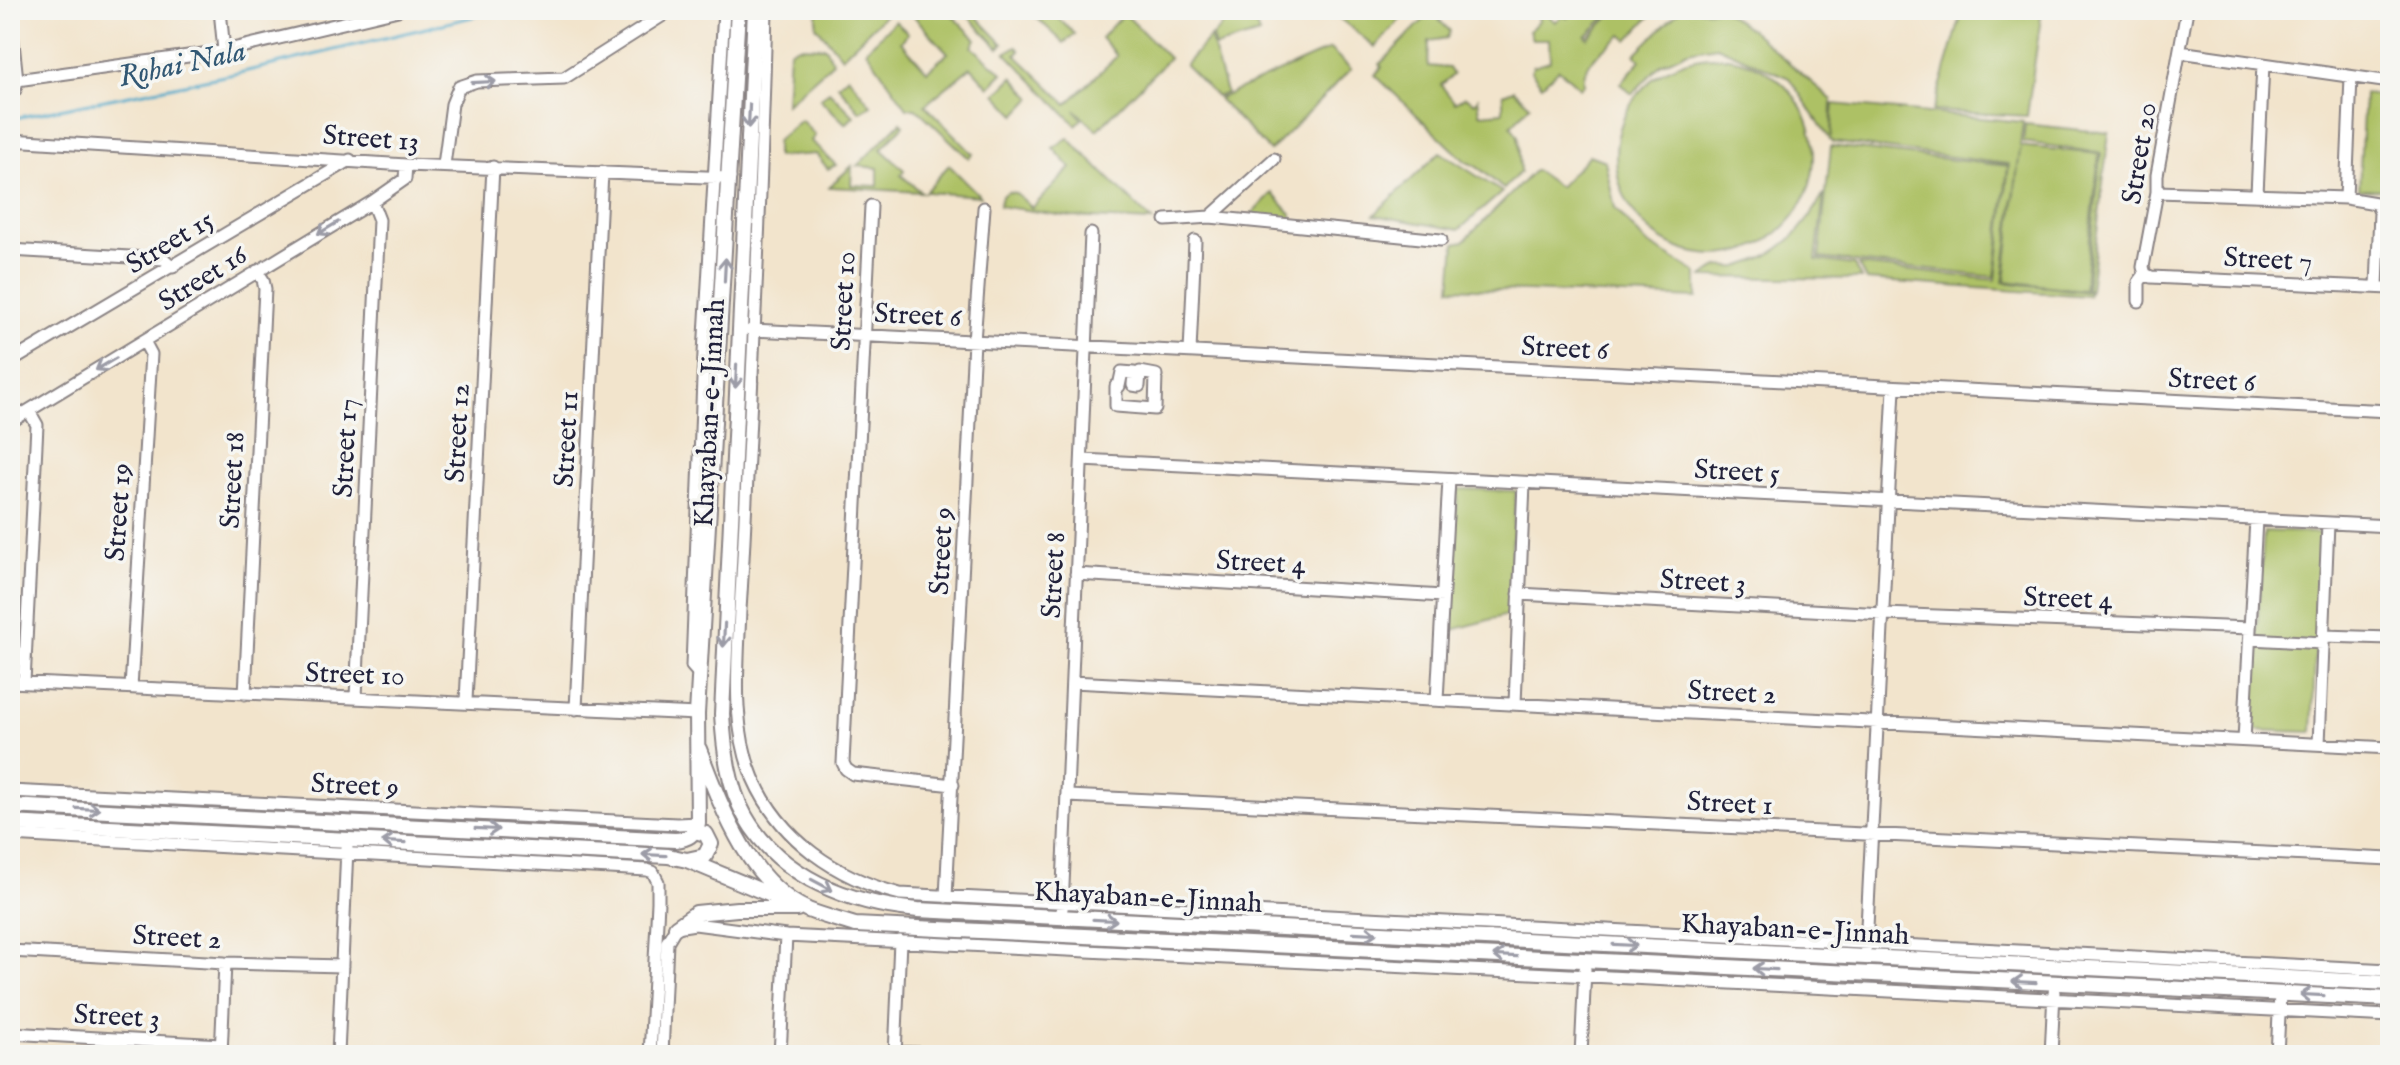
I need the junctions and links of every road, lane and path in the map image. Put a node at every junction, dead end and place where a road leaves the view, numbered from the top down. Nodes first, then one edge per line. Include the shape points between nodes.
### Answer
1 (220, 10) edge
2 (398, 10) edge
3 (671, 10) edge
4 (724, 10) edge
5 (738, 10) edge
6 (755, 10) edge
7 (766, 10) edge
8 (2187, 10) edge
9 (10, 15) edge
10 (224, 51) junction
11 (2180, 52) junction
12 (2263, 64) junction
13 (2351, 77) junction
14 (17, 80) junction
15 (2390, 82) edge
16 (10, 93) edge
17 (10, 140) edge
18 (351, 159) junction
19 (1274, 159) dead end
20 (406, 165) junction
21 (444, 165) junction
22 (493, 167) junction
23 (602, 172) junction
24 (714, 178) junction
25 (730, 178) junction
26 (2157, 192) junction
27 (2257, 194) junction
28 (2346, 198) junction
29 (372, 202) junction
30 (871, 206) dead end
31 (984, 208) dead end
32 (1210, 217) junction
33 (1166, 220) dead end
34 (1091, 234) dead end
35 (1441, 240) dead end
36 (1195, 241) dead end
37 (10, 250) edge
38 (173, 267) junction
39 (257, 271) junction
40 (2145, 274) junction
41 (2377, 287) junction
42 (2390, 288) edge
43 (2139, 301) dead end
44 (738, 329) junction
45 (755, 331) junction
46 (864, 335) junction
47 (144, 341) junction
48 (974, 341) junction
49 (1087, 347) junction
50 (1190, 352) junction
51 (704, 353) junction
52 (720, 354) junction
53 (10, 362) edge
54 (1122, 372) joint
55 (1894, 388) junction
56 (29, 411) junction
57 (2390, 411) edge
58 (10, 422) edge
59 (1082, 460) junction
60 (1449, 479) junction
61 (1524, 483) junction
62 (1889, 502) junction
63 (2256, 519) junction
64 (2328, 523) junction
65 (2390, 526) edge
66 (1076, 574) junction
67 (1519, 594) junction
68 (1443, 596) junction
69 (1884, 614) junction
70 (2250, 634) junction
71 (2390, 638) edge
72 (2324, 639) junction
73 (700, 675) junction
74 (730, 678) junction
75 (10, 682) edge
76 (24, 682) junction
77 (1072, 682) junction
78 (131, 688) junction
79 (245, 694) junction
80 (356, 697) junction
81 (1437, 700) junction
82 (466, 701) junction
83 (1515, 704) junction
84 (576, 709) junction
85 (697, 714) junction
86 (1878, 723) junction
87 (2244, 740) junction
88 (2319, 744) junction
89 (2390, 748) edge
90 (699, 749) junction
91 (953, 785) junction
92 (10, 791) edge
93 (1068, 796) junction
94 (10, 806) edge
95 (10, 823) edge
96 (697, 827) junction
97 (1873, 833) junction
98 (10, 835) edge
99 (347, 846) junction
100 (2390, 859) edge
101 (687, 860) junction
102 (946, 897) junction
103 (899, 901) junction
104 (1063, 902) junction
105 (806, 909) junction
106 (1062, 918) junction
107 (676, 927) junction
108 (786, 936) junction
109 (900, 941) junction
110 (1865, 949) junction
111 (10, 951) edge
112 (225, 963) junction
113 (342, 966) junction
114 (1586, 968) junction
115 (2390, 970) edge
116 (2390, 983) edge
117 (2054, 992) junction
118 (2280, 994) junction
119 (2390, 999) edge
120 (2280, 1011) junction
121 (2390, 1016) edge
122 (10, 1033) edge
123 (221, 1050) edge
124 (896, 1053) edge
125 (338, 1055) edge
126 (650, 1055) edge
127 (662, 1055) edge
128 (780, 1055) edge
129 (964, 1055) edge
130 (1581, 1055) edge
131 (2051, 1055) edge
132 (2277, 1055) edge

1 - 10 street
2 - 10 street
21 -> 3 street via 459,87 477,81 564,78
4 - 24 street
5 - 25 main road, Khayaban-e-Jinnah
6 -> 44 main road, Khayaban-e-Jinnah
7 - 45 street
8 - 11 street, Street 20
9 - 14 street
10 - 14 street
11 - 12 street
11 - 26 street, Street 20
12 - 13 street
12 - 27 street
13 - 15 street
13 - 28 street
14 - 16 street
17 - 18 street, Street 13
18 - 20 street, Street 13
18 - 38 street, Street 15
19 - 32 street
20 - 21 street, Street 13
20 - 29 street, Street 16 via 405,179
21 - 22 street, Street 13
22 - 23 street, Street 13
22 - 82 street, Street 12
23 - 24 street, Street 13
23 - 84 street, Street 11
24 - 25 street, Street 13
24 - 51 street
52 -> 25 main road, Khayaban-e-Jinnah
26 - 27 street
26 - 40 street, Street 20
27 - 28 street
28 - 41 street via 2376,203 2380,212
29 -> 39 street, Street 16
29 - 80 street, Street 17 via 379,220
30 - 46 street, Street 10
31 - 48 street, Street 9
32 - 33 street
32 - 35 street
34 - 49 street, Street 8
36 - 50 street
37 - 38 street via 164,259
38 - 53 street, Street 15
39 - 47 street, Street 16
39 - 79 street, Street 18 via 265,289
40 - 41 street, Street 7
40 - 43 street, Street 20 via 2139,282
41 - 42 street, Street 7
44 - 45 street, Street 6
44 -> 74 main road, Khayaban-e-Jinnah
45 - 46 street, Street 6
45 - 74 street
46 - 48 street, Street 6
46 - 91 street, Street 10 via 843,763 853,774
47 -> 56 street, Street 16
47 - 78 street, Street 19 via 151,354
48 - 49 street, Street 6
48 - 91 street, Street 9
49 - 50 street, Street 6
49 - 59 street, Street 8
50 - 55 street, Street 6
51 - 52 street
51 - 73 street via 692,666
52 - 73 main road, Khayaban-e-Jinnah
54 - 54 street via 1134,373 1133,385 1139,386 1140,372 1156,375 1155,409 1116,406
55 - 57 street, Street 6
55 - 62 street
56 - 58 street, Street 16
56 - 76 street via 37,425
59 - 60 street, Street 5
59 - 66 street, Street 8
60 - 61 street, Street 5
60 - 68 street
61 - 62 street, Street 5
61 - 67 street
62 - 63 street, Street 5
62 - 69 street
63 - 64 street, Street 5
63 - 70 street
64 - 65 street, Street 5
64 - 72 street
66 - 68 street, Street 4
66 - 77 street, Street 8
67 - 69 street, Street 3
67 - 83 street
68 - 81 street
69 - 70 street, Street 4
69 - 86 street
70 - 72 street, Street 4
70 - 87 street
71 - 72 street
72 - 88 street
73 - 85 main road, Khayaban-e-Jinnah
74 - 103 street via 741,742 772,811 824,863
74 -> 103 main road, Khayaban-e-Jinnah via 723,729 730,774 743,814 759,839 825,888 856,899
75 - 76 street, Street 10
76 - 78 street, Street 10
77 - 81 street, Street 2
77 - 93 street, Street 8
78 - 79 street, Street 10
79 - 80 street, Street 10
80 - 82 street, Street 10
81 - 83 street, Street 2
82 - 84 street, Street 10
83 - 86 street, Street 2
84 - 85 street, Street 10
85 - 90 main road, Khayaban-e-Jinnah
86 - 87 street, Street 2
86 - 97 street
87 - 88 street, Street 2
88 - 89 street, Street 2
90 - 96 main road, Khayaban-e-Jinnah
90 - 105 main road, Khayaban-e-Jinnah via 739,841 776,888
91 - 102 street, Street 9
92 - 96 street, Street 9
93 - 97 street, Street 1
93 - 104 street, Street 8
94 -> 96 main road via 675,840 686,839
95 - 99 main road
96 - 101 main road, Khayaban-e-Jinnah via 711,844 705,856
97 - 100 street, Street 1
97 - 110 street
98 - 99 street
101 -> 99 main road
99 - 113 street
99 - 126 street via 653,872 658,882
101 - 105 main road
102 - 103 street
102 - 104 street
103 - 106 main road, Khayaban-e-Jinnah
104 - 106 street, Street 8
104 - 110 street
105 - 107 main road via 696,913
114 -> 105 main road, Khayaban-e-Jinnah via 855,925
106 -> 110 main road, Khayaban-e-Jinnah
107 - 108 street via 695,924
107 - 127 street via 667,942
108 - 109 street
108 - 128 street
109 - 114 street
109 - 124 street
110 - 115 street
110 - 116 main road, Khayaban-e-Jinnah
111 - 112 street, Street 2
112 - 113 street, Street 2
112 - 123 street
113 - 125 street
114 - 117 main road, Khayaban-e-Jinnah
114 - 130 street
117 - 118 main road, Khayaban-e-Jinnah
117 - 120 street
117 - 131 street
119 -> 118 main road, Khayaban-e-Jinnah
118 - 120 street
120 - 121 street
120 - 132 street
122 - 123 street, Street 3
124 - 129 street

